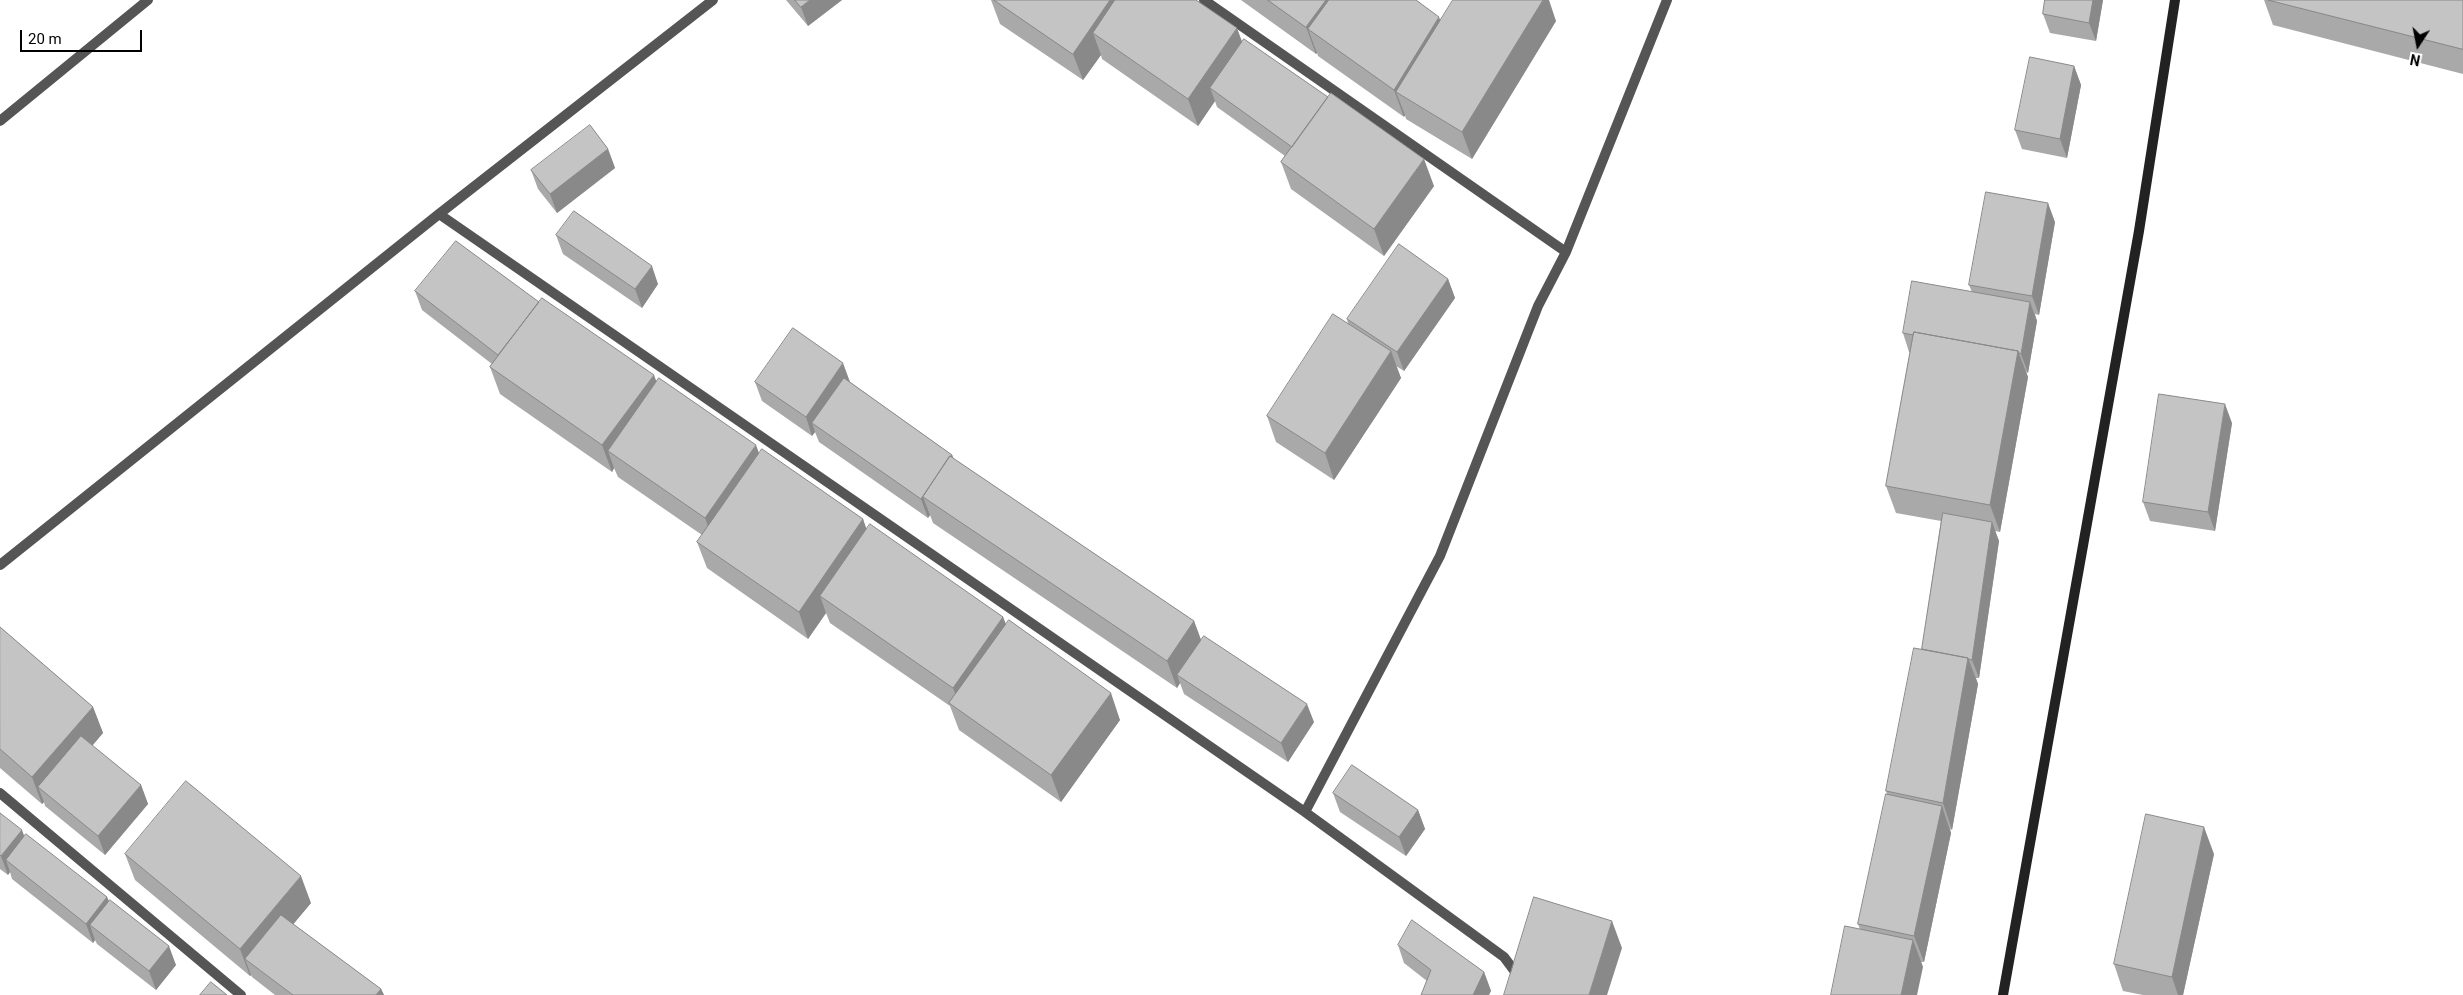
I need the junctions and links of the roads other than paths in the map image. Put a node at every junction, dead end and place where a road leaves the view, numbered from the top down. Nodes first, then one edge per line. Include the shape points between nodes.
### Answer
1 (148, 0) edge
2 (713, 0) edge
3 (1204, 0) edge
4 (1667, 0) edge
5 (2175, 0) edge
6 (0, 121) edge
7 (439, 214) junction
8 (1566, 252) junction
9 (0, 565) edge
10 (0, 793) edge
11 (1305, 812) junction
12 (241, 995) edge
13 (1510, 995) edge
14 (2003, 995) edge

1 - 6 street
2 - 7 street
3 - 8 street
4 - 8 street
5 - 14 main road via 2139,231
7 - 9 street
7 - 11 street
8 - 11 street via 1538,306 1440,556
10 - 12 street
11 - 13 street via 1504,957 1518,977

